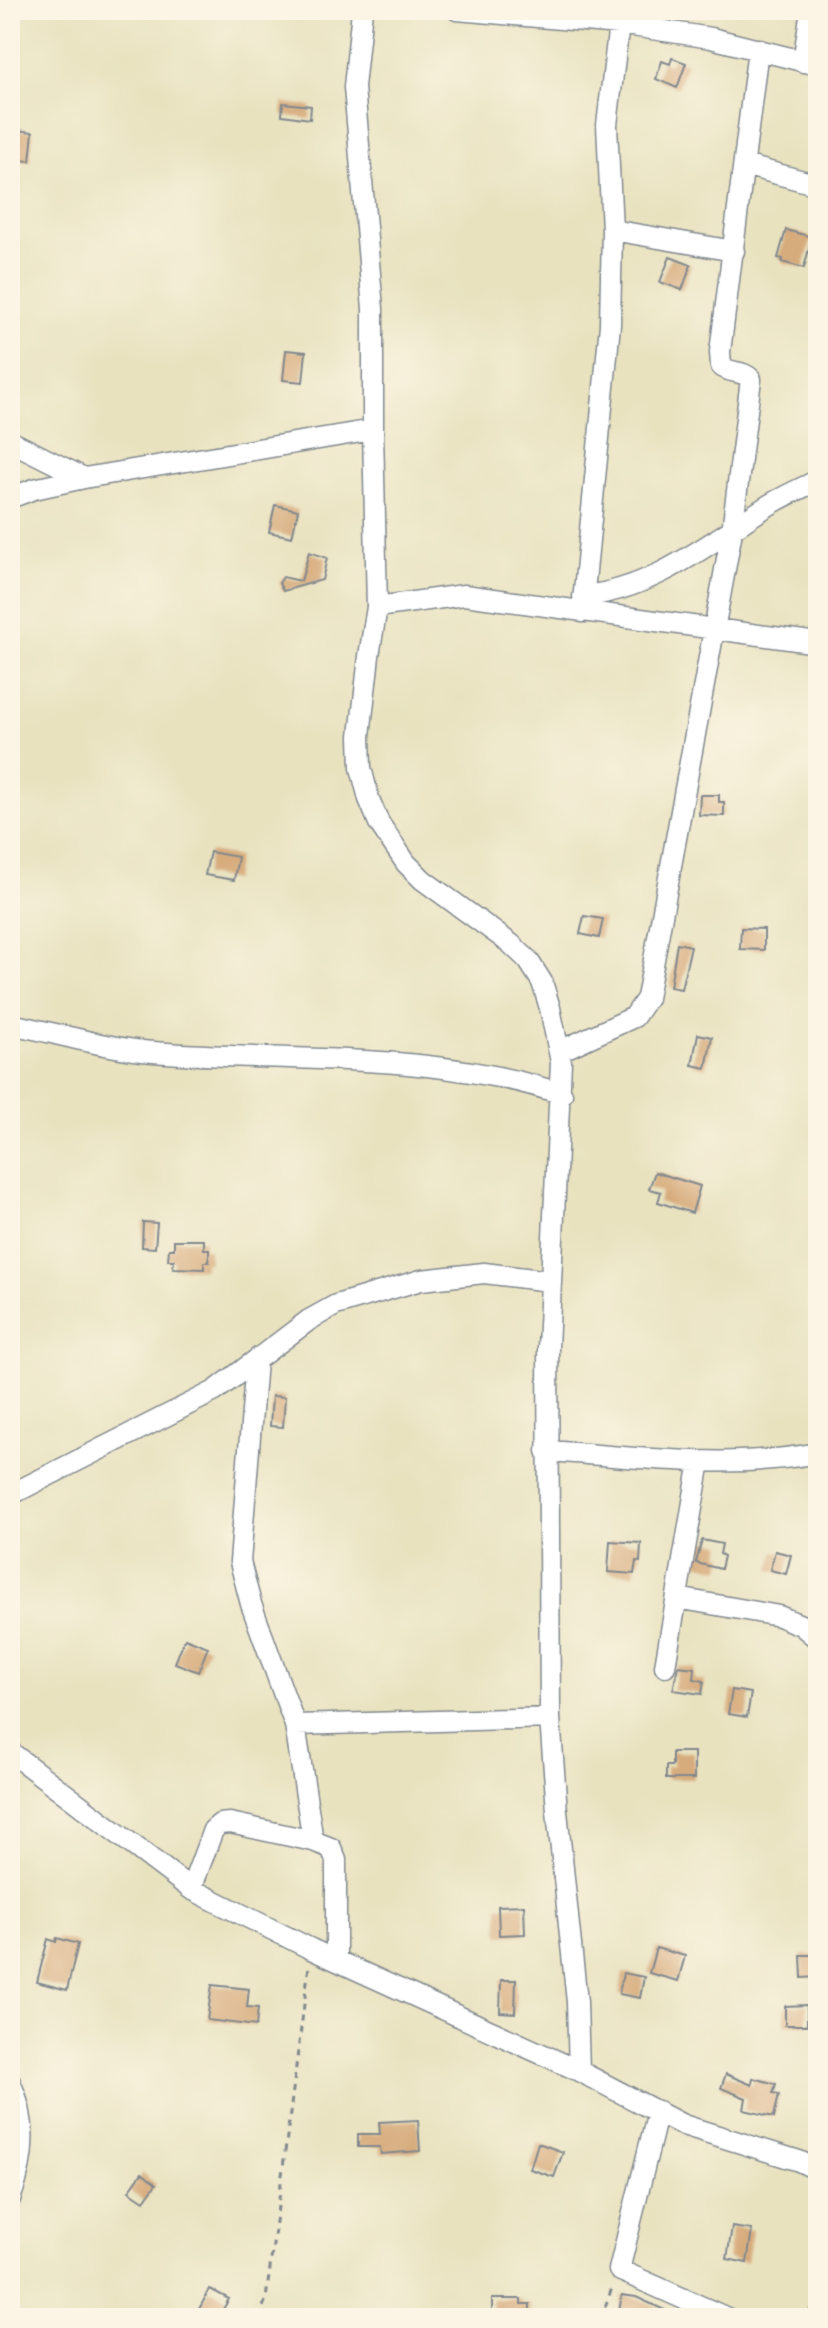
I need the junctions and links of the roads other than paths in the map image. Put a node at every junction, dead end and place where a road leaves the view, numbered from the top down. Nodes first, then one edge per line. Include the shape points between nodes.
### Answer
1 (362, 10) edge
2 (457, 10) edge
3 (811, 10) edge
4 (619, 24) junction
5 (758, 49) junction
6 (811, 63) edge
7 (744, 165) junction
8 (818, 185) edge
9 (612, 230) junction
10 (734, 251) junction
11 (373, 430) junction
12 (10, 441) edge
13 (84, 478) junction
14 (818, 480) edge
15 (10, 498) edge
16 (732, 531) junction
17 (582, 604) junction
18 (377, 607) junction
19 (713, 629) junction
20 (818, 643) edge
21 (10, 1024) edge
22 (560, 1051) junction
23 (562, 1094) junction
24 (550, 1281) junction
25 (256, 1361) junction
26 (547, 1451) junction
27 (818, 1453) edge
28 (700, 1461) junction
29 (10, 1495) edge
30 (677, 1598) junction
31 (818, 1639) edge
32 (665, 1666) dead end
33 (550, 1718) junction
34 (295, 1725) junction
35 (10, 1752) edge
36 (313, 1841) junction
37 (191, 1889) junction
38 (336, 1960) junction
39 (579, 2071) junction
40 (10, 2082) edge
41 (658, 2111) junction
42 (818, 2170) edge
43 (10, 2199) edge
44 (727, 2318) edge

1 - 11 street via 354,87 373,309
2 - 4 street
3 - 6 street
4 - 5 street
4 - 9 street via 607,125
5 - 6 street
5 - 7 street
7 - 8 street
7 - 10 street
9 - 10 street
9 - 17 street via 606,376
10 - 16 street via 721,366 751,379
11 - 13 street
11 - 18 street
12 - 13 street
13 - 15 street
14 - 16 street
16 - 17 street via 636,585
16 - 19 street
17 - 18 street via 464,595
17 - 19 street
18 - 22 street via 360,736 369,799 406,863 528,960 542,982
19 - 20 street
19 - 22 street via 647,998 634,1017
21 - 23 street via 150,1052 438,1067
22 - 23 street
23 - 24 street
24 - 25 street via 484,1273 421,1280 336,1305
24 - 26 street
25 - 29 street via 215,1391
25 - 34 street via 240,1562
26 - 28 street
26 - 33 street
27 - 28 street via 778,1461
28 - 30 street
30 - 31 street via 779,1616
30 - 32 street
33 - 34 street
33 - 39 street
34 - 36 street
35 - 37 street
36 - 37 street via 220,1824
36 - 38 street via 331,1848 336,1857
37 - 38 street
38 - 39 street
39 - 41 street
40 - 43 street via 22,2112 23,2138
41 - 42 street via 683,2125
41 - 44 street via 619,2270

